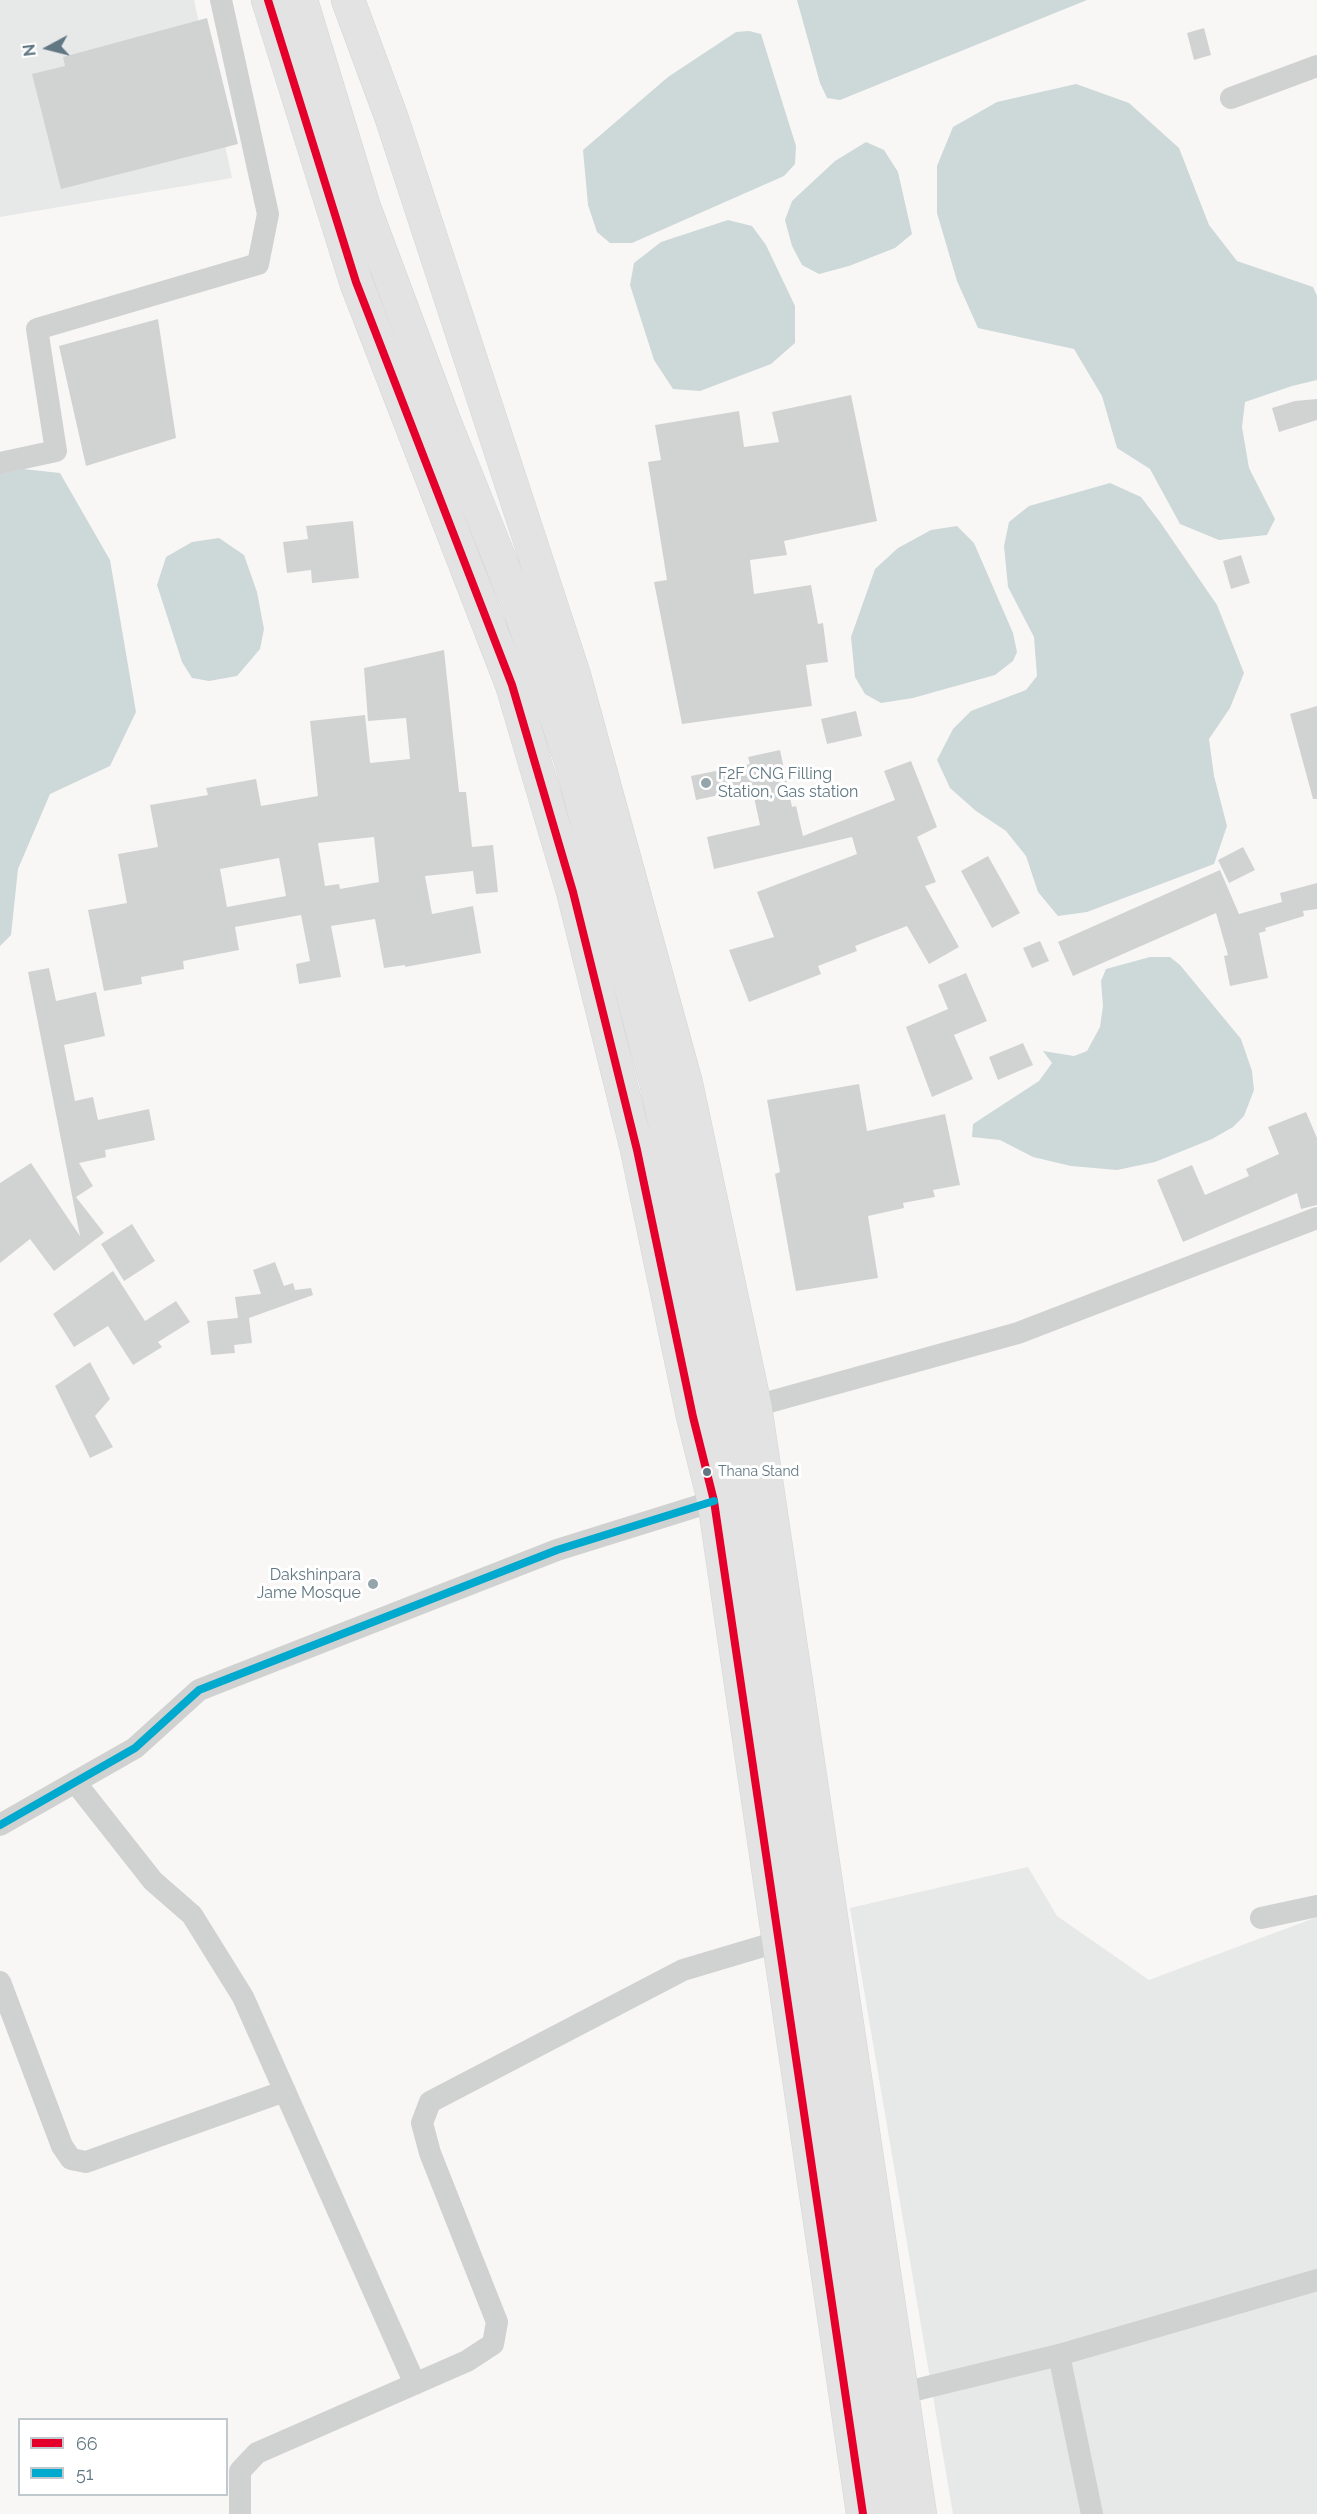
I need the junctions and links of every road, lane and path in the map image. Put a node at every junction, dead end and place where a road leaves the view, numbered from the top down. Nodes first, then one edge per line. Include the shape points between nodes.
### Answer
1 (221, 0) edge
2 (268, 0) edge
3 (301, 0) edge
4 (348, 0) edge
5 (1317, 66) edge
6 (1232, 98) dead end
7 (0, 463) edge
8 (1317, 1218) edge
9 (755, 1406) junction
10 (714, 1501) junction
11 (75, 1782) junction
12 (0, 1826) edge
13 (1317, 1906) edge
14 (1261, 1918) dead end
15 (777, 1942) junction
16 (0, 1982) edge
17 (285, 2091) junction
18 (1317, 2280) edge
19 (1059, 2355) junction
20 (415, 2384) junction
21 (903, 2392) junction
22 (240, 2514) edge
23 (863, 2514) edge
24 (889, 2514) edge
25 (920, 2514) edge
26 (1092, 2514) edge

1 - 7 street via 268,214 258,264 37,329 56,451
2 - 10 highway via 356,282 516,697 573,892 637,1150
3 - 24 highway via 388,275 519,607 570,758 656,1082 717,1372 814,1978
4 - 9 highway via 392,119 574,675 686,1083
5 - 6 street
8 - 9 street via 1018,1333
9 - 21 highway
10 - 11 street via 557,1550 200,1690 135,1748
10 - 15 highway
11 - 12 street
11 - 17 street via 153,1881 192,1915 243,1997
13 - 14 street
15 - 20 street via 683,1970 430,2102 422,2123 430,2153 497,2322 493,2344 467,2361
15 - 23 highway
16 - 17 street via 62,2146 71,2160 86,2162
17 - 20 street
18 - 19 street
19 - 21 street
19 - 26 street
20 - 22 street via 256,2453 240,2471
21 - 25 highway

